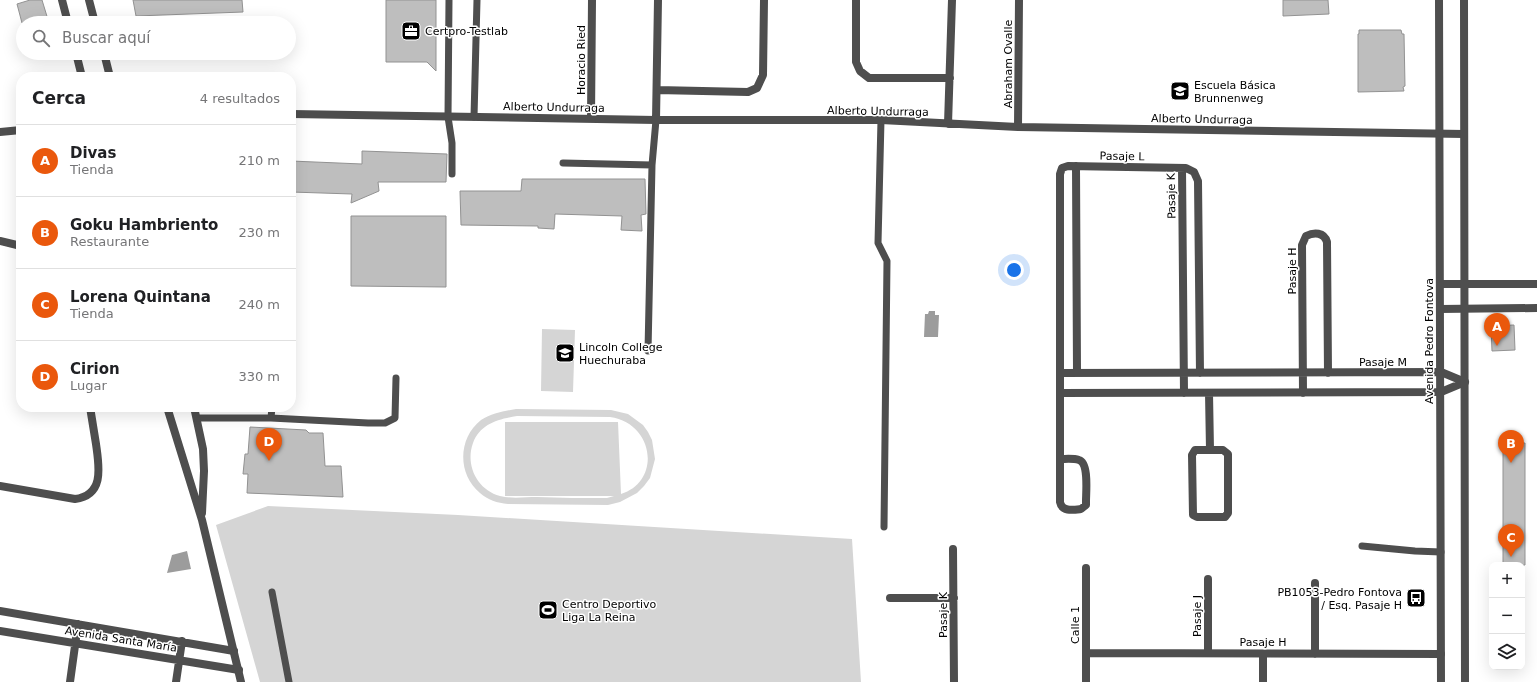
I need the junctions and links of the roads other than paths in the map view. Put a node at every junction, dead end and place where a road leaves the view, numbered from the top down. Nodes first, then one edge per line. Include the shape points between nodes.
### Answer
1 (62, 0) edge
2 (89, 0) edge
3 (449, 0) edge
4 (477, 0) edge
5 (592, 0) edge
6 (658, 0) edge
7 (764, 0) edge
8 (856, 0) edge
9 (952, 0) edge
10 (1019, 0) edge
11 (1439, 0) edge
12 (1464, 0) edge
13 (66, 16) edge
14 (93, 16) edge
15 (78, 60) edge
16 (106, 60) edge
17 (81, 72) edge
18 (109, 72) edge
19 (950, 78) junction
20 (657, 90) junction
21 (296, 114) edge
22 (448, 117) junction
23 (474, 117) junction
24 (591, 119) junction
25 (656, 120) junction
26 (881, 120) junction
27 (948, 124) junction
28 (1018, 128) junction
29 (16, 130) edge
30 (0, 132) edge
31 (1440, 134) junction
32 (1464, 134) junction
33 (563, 163) dead end
34 (652, 165) junction
35 (1076, 166) junction
36 (1182, 168) junction
37 (452, 174) dead end
38 (0, 241) edge
39 (16, 245) edge
40 (1440, 284) junction
41 (1465, 284) junction
42 (1537, 284) edge
43 (1537, 308) edge
44 (1440, 309) junction
45 (1465, 309) junction
46 (648, 351) dead end
47 (1441, 372) junction
48 (1060, 373) junction
49 (1077, 373) junction
50 (1184, 373) junction
51 (1200, 373) junction
52 (1303, 373) junction
53 (1328, 373) junction
54 (396, 378) dead end
55 (1465, 382) junction
56 (1441, 392) junction
57 (1060, 393) junction
58 (1184, 393) junction
59 (1209, 393) junction
60 (1303, 393) junction
61 (91, 412) edge
62 (169, 412) edge
63 (195, 412) edge
64 (272, 412) edge
65 (197, 418) junction
66 (271, 418) junction
67 (1210, 450) junction
68 (1060, 459) junction
69 (0, 486) edge
70 (202, 520) junction
71 (884, 527) dead end
72 (1362, 546) dead end
73 (953, 549) dead end
74 (1441, 552) junction
75 (1086, 568) dead end
76 (1208, 579) dead end
77 (1316, 583) dead end
78 (272, 592) dead end
79 (890, 598) dead end
80 (954, 598) junction
81 (0, 611) edge
82 (78, 624) junction
83 (0, 631) edge
84 (182, 641) junction
85 (76, 643) junction
86 (234, 651) junction
87 (1086, 652) junction
88 (1208, 653) junction
89 (1263, 654) junction
90 (1315, 654) junction
91 (1441, 654) junction
92 (179, 660) junction
93 (239, 670) junction
94 (70, 682) edge
95 (176, 682) edge
96 (242, 682) edge
97 (289, 682) edge
98 (954, 682) edge
99 (1086, 682) edge
100 (1263, 682) edge
101 (1441, 682) edge
102 (1464, 682) edge

1 - 13 street
2 - 14 street
3 - 22 lane
4 - 23 lane
5 - 24 street, Horacio Ried
6 - 20 street
7 - 20 street via 763,75 757,88 748,92
8 - 19 street via 856,62 860,71 869,78
9 - 19 street
10 - 28 street, Abraham Ovalle
11 - 31 street, Avenida Pedro Fontova
12 - 32 street
15 - 17 street
16 - 18 street
19 - 27 street
20 - 25 street
21 - 22 street, Alberto Undurraga
22 - 23 street, Alberto Undurraga
22 - 37 lane via 452,143
23 - 24 street, Alberto Undurraga
24 - 25 street, Alberto Undurraga
25 - 26 street, Alberto Undurraga
25 - 34 lane
26 - 27 street, Alberto Undurraga
26 - 71 lane via 878,243 887,261
27 - 28 street, Alberto Undurraga
28 - 31 street, Alberto Undurraga
29 - 30 street
31 - 32 street, Alberto Undurraga
31 - 40 street, Avenida Pedro Fontova
32 - 41 street
33 - 34 lane
34 - 46 lane
35 - 36 street, Pasaje L
35 - 48 street, Pasaje L via 1062,168 1060,174
35 - 49 street
36 - 50 street, Pasaje K
36 - 51 street, Pasaje K via 1191,169 1198,180
38 - 39 street
40 - 41 street
40 - 44 street, Avenida Pedro Fontova
41 - 42 street
41 - 45 street
43 - 45 street
44 - 45 street
44 - 47 street, Avenida Pedro Fontova
45 - 55 street
47 - 53 street, Pasaje M
47 - 55 street, Pasaje M
47 - 56 street, Avenida Pedro Fontova
48 - 49 street, Pasaje M
48 - 57 street
49 - 50 street, Pasaje M
50 - 51 street, Pasaje M
50 - 58 street, Pasaje K
51 - 52 street, Pasaje M
52 - 53 street, Pasaje M
52 - 53 street, Pasaje H via 1302,245 1306,236 1316,233 1326,237 1328,246
52 - 60 street, Pasaje H
54 - 66 lane via 395,418 385,422
55 - 56 street
55 - 102 street
56 - 60 street
56 - 74 street, Avenida Pedro Fontova
57 - 58 street
57 - 68 street
58 - 59 street
59 - 60 street
59 - 67 street
61 - 69 street via 99,472 96,485 88,495 75,499
62 - 70 street
63 - 65 street
64 - 66 lane
65 - 66 lane
65 - 70 street via 203,449
67 - 67 street via 1195,450 1192,453 1192,513 1197,517 1224,517 1228,513 1228,454 1223,450
68 - 68 street via 1060,505 1064,509 1081,509 1086,505 1085,467 1078,459
70 - 86 street
72 - 74 lane
73 - 80 street, Pasaje K
74 - 91 street, Avenida Pedro Fontova
75 - 87 street, Calle 1
76 - 88 street, Pasaje J
77 - 90 street
78 - 97 lane
79 - 80 street
80 - 98 street, Pasaje K
81 - 82 street, Avenida Santa María
82 - 84 street, Avenida Santa María
82 - 85 street
83 - 85 street, Avenida Santa María
84 - 86 street, Avenida Santa María
84 - 92 street
85 - 92 street, Avenida Santa María
85 - 94 street
86 - 93 street
87 - 88 street, Pasaje H
87 - 99 street, Calle 1
88 - 89 street, Pasaje H
89 - 90 street, Pasaje H
89 - 100 street
90 - 91 street, Pasaje H
91 - 101 street, Avenida Pedro Fontova
92 - 93 street, Avenida Santa María
92 - 95 street
93 - 96 street

